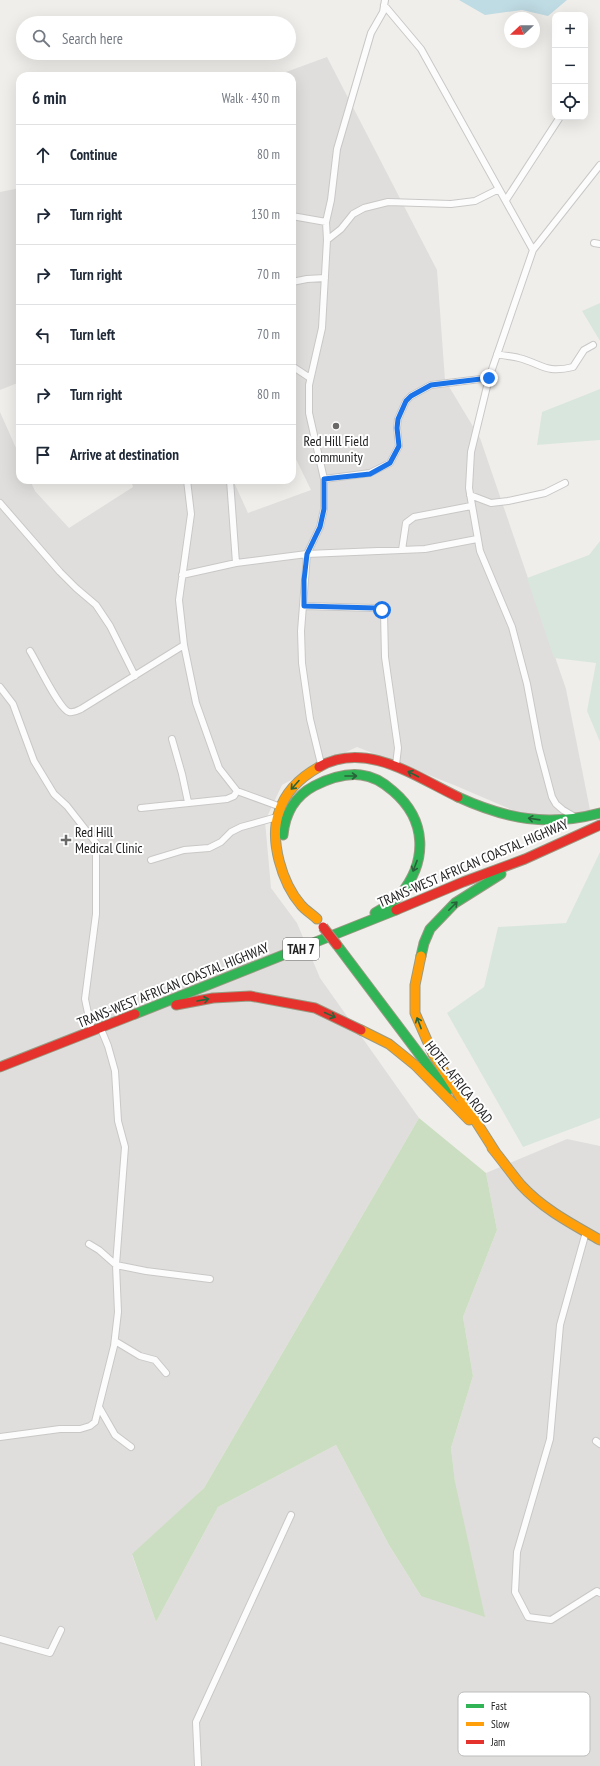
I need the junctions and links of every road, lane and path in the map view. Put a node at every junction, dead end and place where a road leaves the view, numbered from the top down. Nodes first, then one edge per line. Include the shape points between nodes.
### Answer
1 (384, 2) edge
2 (558, 120) edge
3 (600, 165) edge
4 (499, 189) junction
5 (506, 200) junction
6 (296, 217) edge
7 (326, 222) junction
8 (327, 240) junction
9 (533, 250) junction
10 (325, 278) junction
11 (296, 281) edge
12 (593, 345) dead end
13 (497, 354) junction
14 (296, 369) edge
15 (310, 378) junction
16 (489, 378) junction
17 (324, 479) junction
18 (565, 483) dead end
19 (188, 484) edge
20 (230, 484) edge
21 (470, 495) junction
22 (0, 503) edge
23 (471, 506) junction
24 (477, 539) junction
25 (402, 550) junction
26 (307, 554) junction
27 (236, 563) junction
28 (182, 575) junction
29 (304, 606) junction
30 (184, 645) junction
31 (30, 651) dead end
32 (135, 676) junction
33 (0, 687) edge
34 (172, 739) dead end
35 (321, 764) junction
36 (396, 765) junction
37 (238, 791) junction
38 (188, 802) junction
39 (281, 807) junction
40 (141, 808) dead end
41 (600, 813) edge
42 (277, 817) junction
43 (577, 818) junction
44 (600, 825) edge
45 (525, 859) junction
46 (152, 860) dead end
47 (317, 919) junction
48 (349, 930) junction
49 (112, 1024) junction
50 (101, 1028) junction
51 (92, 1032) junction
52 (0, 1067) edge
53 (469, 1120) junction
54 (496, 1153) junction
55 (586, 1232) junction
56 (600, 1240) edge
57 (90, 1244) dead end
58 (116, 1265) junction
59 (210, 1279) dead end
60 (115, 1341) junction
61 (166, 1373) dead end
62 (99, 1408) junction
63 (0, 1437) edge
64 (131, 1447) dead end
65 (291, 1515) dead end
66 (600, 1592) edge
67 (61, 1630) dead end
68 (0, 1639) edge
69 (198, 1766) edge

1 - 4 street via 421,49
1 - 7 street via 383,12 371,33 337,149
2 - 5 street
3 - 9 street
4 - 5 street
4 - 8 street via 475,201 451,204 388,202 364,208 353,214 341,229
5 - 9 street
6 - 7 street
7 - 8 street
8 - 10 street
9 - 13 street
10 - 11 street
10 - 15 street via 322,328
12 - 13 street via 584,350 573,367 562,370 542,368 519,358
13 - 16 street
14 - 15 street
15 - 17 street via 309,412
16 - 17 street via 431,385 411,396 398,419 399,446 390,463 370,474
16 - 21 street via 471,452
17 - 26 street via 324,509 320,527
18 - 21 street via 545,493 508,501 491,503
19 - 28 street via 191,514
20 - 27 street
21 - 23 street
22 - 32 street via 60,572 96,605 110,626
23 - 24 street
23 - 25 street via 414,517 406,523
24 - 25 street via 425,549
24 - 43 street via 512,626 552,797 563,810
25 - 26 street
26 - 27 street
26 - 29 street
27 - 28 street
28 - 30 street via 179,600
29 - 35 street via 301,631 302,663 310,719
29 - 36 street via 375,608 384,613 385,657 398,748
30 - 32 street
30 - 37 street via 196,703 219,768
31 - 32 street via 55,697 67,711 71,712 81,709
33 - 51 street via 13,704 34,761 54,794 67,806 96,843 96,914 85,999
34 - 38 street
35 - 36 main road via 342,758 364,756
35 -> 39 main road via 292,787
43 -> 36 main road via 547,821 504,815 462,799
37 - 38 street via 227,799
37 - 39 street
38 - 40 street
39 - 42 main road
41 - 43 main road
42 - 46 street via 241,827 209,848 184,850
42 - 47 main road via 277,851 281,869 301,904
44 - 45 main road, TRANS-WEST AFRICAN COASTAL HIGHWAY / TAH 7
45 - 48 main road, TRANS-WEST AFRICAN COASTAL HIGHWAY / TAH 7
54 -> 45 main road via 433,1054 415,1013 415,985 424,943 430,929 455,903
47 -> 48 main road via 303,902 285,865 282,847 283,828 289,811 304,792 325,780 346,775 366,776 384,785 400,798 414,816 420,850 415,867 399,895
47 - 53 main road, HOTEL AFRICA ROAD, bridge
48 - 49 main road, TRANS-WEST AFRICAN COASTAL HIGHWAY / TAH 7
49 - 50 main road, TRANS-WEST AFRICAN COASTAL HIGHWAY / TAH 7
49 -> 53 main road via 213,998 250,996 315,1008 390,1044 415,1065
50 - 51 main road, TRANS-WEST AFRICAN COASTAL HIGHWAY / TAH 7
50 - 58 street via 115,1071 118,1121 125,1147
51 - 52 main road, TRANS-WEST AFRICAN COASTAL HIGHWAY / TAH 7
53 - 54 main road, HOTEL AFRICA ROAD
54 - 55 main road, HOTEL AFRICA ROAD via 522,1186 567,1223
55 - 56 main road, HOTEL AFRICA ROAD
55 - 66 street via 560,1325 550,1439 517,1552 515,1592 528,1617 551,1620 597,1591
57 - 58 street
58 - 59 street
58 - 60 street via 118,1312
60 - 61 street via 140,1356 156,1360
60 - 62 street
62 - 63 street via 96,1422 80,1429
62 - 64 street via 115,1435
65 - 69 street via 196,1722
67 - 68 street via 50,1653

